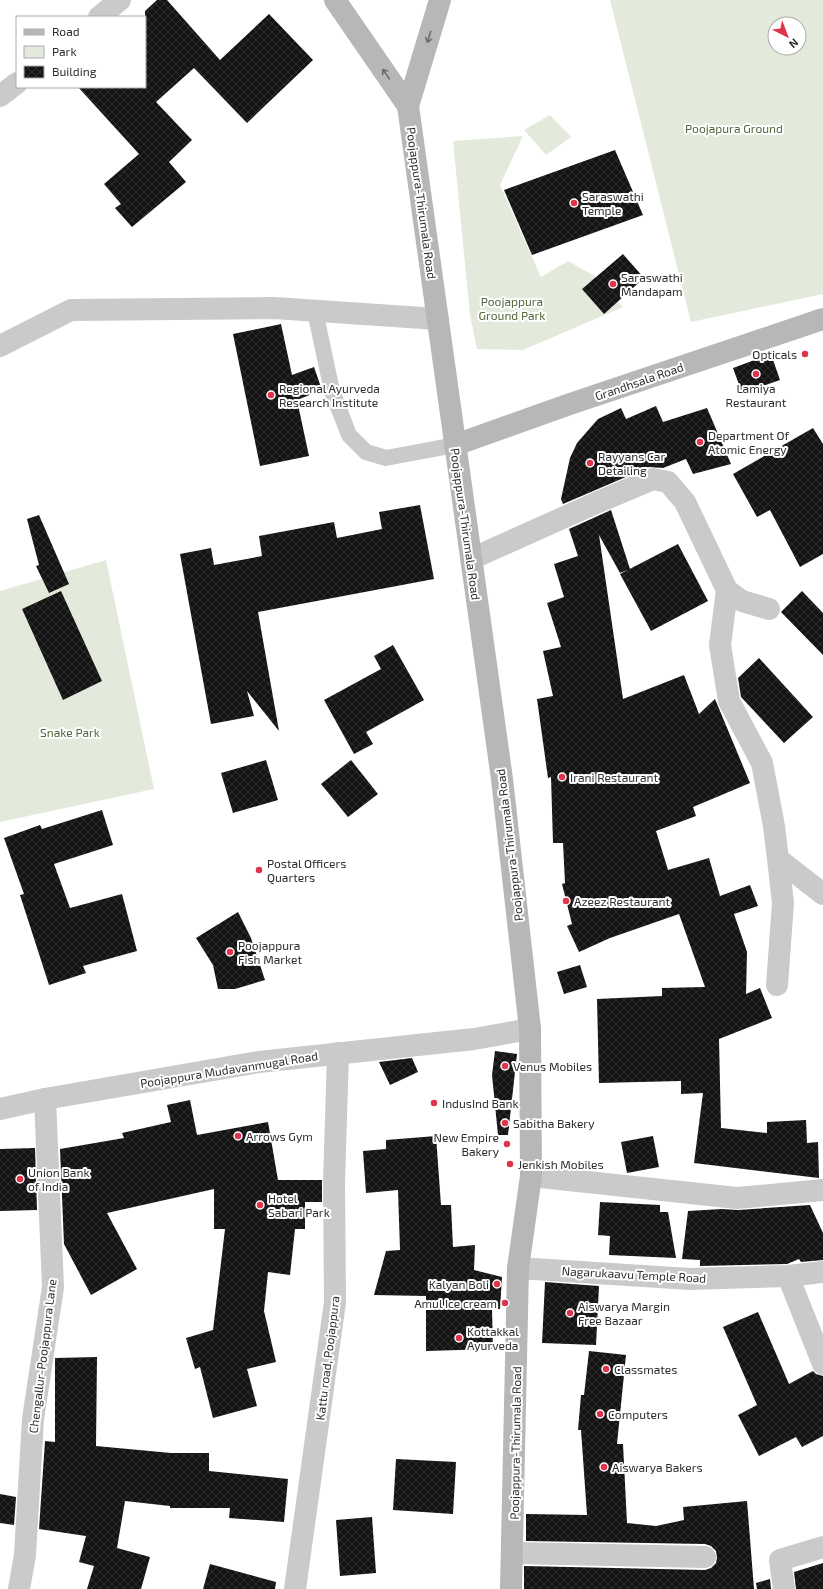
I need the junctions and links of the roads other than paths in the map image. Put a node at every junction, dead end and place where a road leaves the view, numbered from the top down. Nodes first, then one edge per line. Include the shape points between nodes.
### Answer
1 (120, 0) edge
2 (335, 0) edge
3 (440, 0) edge
4 (100, 16) edge
5 (16, 84) edge
6 (0, 96) edge
7 (408, 106) junction
8 (316, 310) junction
9 (438, 318) junction
10 (823, 319) edge
11 (0, 346) edge
12 (455, 445) junction
13 (471, 559) junction
14 (728, 590) junction
15 (769, 609) dead end
16 (778, 859) junction
17 (823, 894) edge
18 (777, 985) dead end
19 (530, 1028) junction
20 (338, 1053) junction
21 (45, 1099) junction
22 (0, 1109) edge
23 (531, 1176) junction
24 (823, 1190) edge
25 (518, 1268) junction
26 (823, 1272) edge
27 (788, 1276) junction
28 (823, 1364) edge
29 (823, 1547) edge
30 (512, 1553) junction
31 (706, 1557) dead end
32 (19, 1589) edge
33 (295, 1589) edge
34 (511, 1589) edge
35 (784, 1589) edge

1 - 4 street
7 -> 2 main road
3 -> 7 main road
5 - 6 street
7 - 9 main road, Poojappura-Thirumala Road
8 - 9 street
8 - 11 street via 71,310
8 - 12 lane via 332,391 349,434 366,452 386,458
9 - 12 main road, Poojappura-Thirumala Road
10 - 12 main road, Grandhsala Road
12 - 13 main road, Poojappura-Thirumala Road
13 - 14 street via 653,479 668,482 685,502
13 - 19 main road, Poojappura-Thirumala Road via 502,779
14 - 15 street via 742,601
14 - 16 street via 720,645 729,701 762,763
16 - 17 street
16 - 18 street via 783,903
19 - 20 street, Poojappura Mudavanmugal Road via 474,1039
19 - 23 main road, Poojappura-Thirumala Road
20 - 21 street, Poojappura Mudavanmugal Road via 259,1062
20 - 33 street, Kattu road, Poojappura via 334,1182 336,1302
21 - 22 street, Poojappura Mudavanmugal Road
21 - 32 street, Chengallur-Poojappura Lane via 53,1287 33,1419 25,1555
23 - 24 street via 737,1198
23 - 25 main road, Poojappura-Thirumala Road
25 - 27 street, Nagarukaavu Temple Road via 690,1279
25 - 30 main road, Poojappura-Thirumala Road
26 - 27 street, Nagarukaavu Temple Road
27 - 28 street
29 - 35 street via 780,1560
30 - 31 street
30 - 34 main road, Poojappura-Thirumala Road

